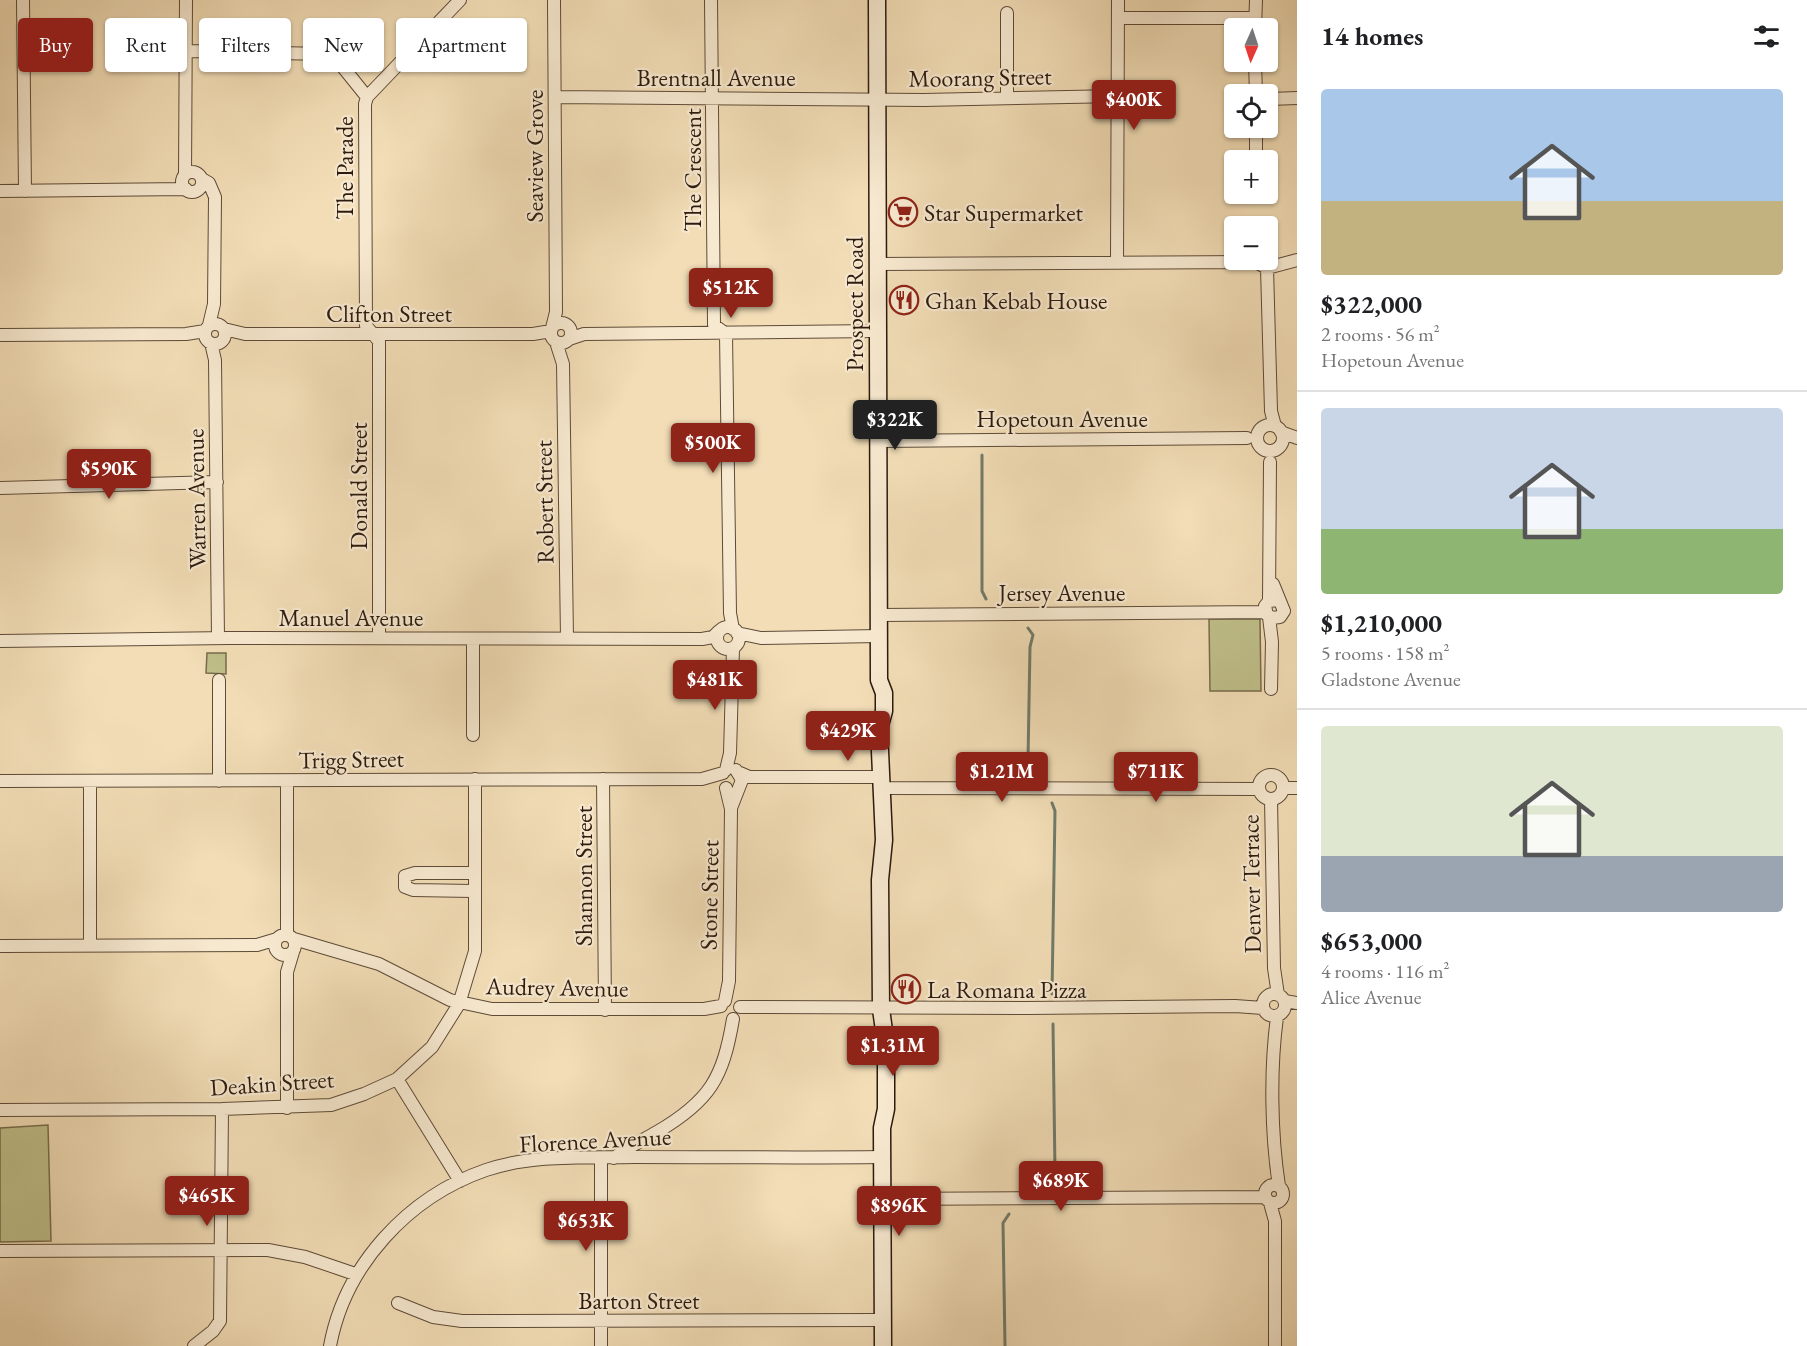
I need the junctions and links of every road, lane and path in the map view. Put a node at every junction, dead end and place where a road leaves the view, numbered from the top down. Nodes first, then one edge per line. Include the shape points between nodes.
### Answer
1 (23, 0) edge
2 (186, 0) edge
3 (460, 0) edge
4 (554, 0) edge
5 (711, 0) edge
6 (878, 0) edge
7 (1118, 0) edge
8 (1256, 0) edge
9 (1007, 13) dead end
10 (186, 18) edge
11 (1118, 18) junction
12 (1255, 18) edge
13 (1224, 22) edge
14 (187, 51) edge
15 (186, 72) edge
16 (1119, 96) junction
17 (367, 97) junction
18 (555, 97) junction
19 (712, 98) junction
20 (1007, 98) junction
21 (1297, 98) edge
22 (878, 99) junction
23 (1278, 99) edge
24 (192, 181) junction
25 (0, 191) edge
26 (26, 191) junction
27 (1297, 260) edge
28 (1117, 262) junction
29 (1224, 262) edge
30 (878, 264) junction
31 (1278, 265) edge
32 (1267, 270) edge
33 (877, 331) junction
34 (215, 334) junction
35 (560, 334) junction
36 (726, 334) junction
37 (0, 335) edge
38 (375, 335) junction
39 (1297, 438) edge
40 (878, 441) junction
41 (1270, 441) junction
42 (217, 482) junction
43 (0, 488) edge
44 (1297, 608) edge
45 (1274, 609) junction
46 (879, 615) junction
47 (879, 636) junction
48 (218, 638) junction
49 (379, 638) junction
50 (567, 638) junction
51 (728, 638) junction
52 (473, 639) junction
53 (0, 641) edge
54 (219, 680) dead end
55 (1271, 689) dead end
56 (473, 735) dead end
57 (475, 779) junction
58 (603, 779) junction
59 (731, 779) junction
60 (90, 781) junction
61 (219, 781) junction
62 (287, 781) junction
63 (0, 782) edge
64 (880, 782) junction
65 (1283, 788) junction
66 (1297, 788) edge
67 (1259, 789) junction
68 (1271, 799) junction
69 (473, 873) junction
70 (473, 891) junction
71 (285, 944) junction
72 (0, 946) edge
73 (90, 946) junction
74 (459, 1004) junction
75 (1279, 1005) edge
76 (605, 1010) junction
77 (730, 1010) junction
78 (881, 1017) junction
79 (397, 1079) junction
80 (287, 1108) junction
81 (222, 1109) junction
82 (0, 1110) edge
83 (882, 1157) junction
84 (607, 1158) junction
85 (460, 1181) junction
86 (1274, 1194) junction
87 (1297, 1194) edge
88 (882, 1199) junction
89 (222, 1250) junction
90 (0, 1251) edge
91 (355, 1274) junction
92 (398, 1303) dead end
93 (601, 1320) junction
94 (883, 1320) junction
95 (194, 1346) edge
96 (330, 1346) edge
97 (601, 1346) edge
98 (883, 1346) edge
99 (1275, 1346) edge

1 - 26 street
2 - 10 street
3 - 17 street, The Parade
4 - 18 street, Seaview Grove
5 - 19 street, The Crescent
6 - 22 main road, Prospect Road
7 - 11 street
8 - 12 street
9 - 20 street
11 - 13 street
11 - 16 street
14 - 17 street via 326,54 338,61
15 - 24 street via 186,155
16 - 20 street, Moorang Street
16 - 28 street
17 - 38 street, The Parade via 366,326
18 - 19 street, Brentnall Avenue
18 - 35 street, Seaview Grove via 556,312
19 - 22 street, Brentnall Avenue
19 - 36 street, The Crescent via 714,325
20 - 22 street, Moorang Street
21 - 23 street
22 - 30 main road, Prospect Road
24 - 26 street via 166,189
24 - 34 street, Warren Avenue via 214,202
25 - 26 street
27 - 31 street
28 - 29 street
28 - 30 street
30 - 33 main road, Prospect Road
32 - 41 street
33 - 36 street, Clifton Street
33 - 40 main road, Prospect Road
34 - 37 street, Clifton Street
34 - 38 street, Clifton Street
34 - 42 street, Warren Avenue
35 - 36 street, Clifton Street
35 - 38 street, Clifton Street
35 - 50 street, Robert Street
36 - 51 street, Stone Street
38 - 49 street, Donald Street via 379,341
39 - 41 street
40 - 41 street, Hopetoun Avenue
40 - 46 main road, Prospect Road
41 - 45 street
42 - 43 street
42 - 48 street, Warren Avenue
44 - 45 street, Jersey Avenue
45 - 46 street, Jersey Avenue
45 - 55 street
46 - 47 main road, Prospect Road
47 - 51 street, Manuel Avenue
47 - 64 main road, Prospect Road via 879,680 884,693 879,729
48 - 49 street, Manuel Avenue
48 - 53 street, Manuel Avenue
49 - 52 street, Manuel Avenue
50 - 51 street, Manuel Avenue
50 - 52 street, Manuel Avenue
51 - 59 street, Stone Street
52 - 56 street
54 - 61 street
57 - 58 street, Trigg Street
57 - 62 street, Trigg Street
57 - 69 street, Deakin Street
58 - 59 street, Trigg Street
58 - 76 street, Shannon Street
59 - 64 street, Trigg Street
59 - 77 street, Stone Street
60 - 61 street, Trigg Street
60 - 63 street, Trigg Street
60 - 73 street
61 - 62 street, Trigg Street
62 - 71 street
64 - 67 street, Trigg Street
64 - 78 main road, Prospect Road via 884,840 880,880
65 - 66 street
65 - 67 street via 1279,779 1271,776 1261,781
65 - 68 street via 1280,795
67 - 68 street
68 - 75 street, Denver Terrace via 1274,968
69 - 70 street, Deakin Street
69 - 70 street via 415,873 405,876 405,887
70 - 74 street, Deakin Street via 475,951
71 - 73 street, Audrey Avenue
71 - 74 street, Audrey Avenue via 315,945 379,964
71 - 80 street
72 - 73 street, Audrey Avenue
74 - 76 street, Audrey Avenue via 492,1010
74 - 79 street, Deakin Street via 432,1047
75 - 78 street, Audrey Avenue
75 - 86 street, Denver Terrace via 1274,1039
76 - 77 street, Audrey Avenue
77 - 78 street, Audrey Avenue
77 - 84 street, Stone Street via 726,1056 714,1084 702,1099 657,1132
78 - 83 main road, Prospect Road via 886,1045
79 - 80 street, Deakin Street via 331,1105
79 - 85 street
80 - 81 street, Deakin Street
81 - 82 street, Deakin Street
81 - 89 street
83 - 84 street, Florence Avenue
83 - 88 main road, Prospect Road
84 - 85 street, Florence Avenue via 544,1159 487,1170
84 - 93 street
85 - 91 street, Florence Avenue via 411,1211 381,1240
86 - 87 street
86 - 88 street
86 - 99 street, Denver Terrace
88 - 94 main road, Prospect Road
89 - 90 street
89 - 91 street via 268,1250 305,1257
89 - 95 street via 220,1321
91 - 96 street, Florence Avenue
92 - 93 street, Barton Street via 433,1317 462,1321
93 - 94 street, Barton Street
93 - 97 street
94 - 98 main road, Prospect Road

